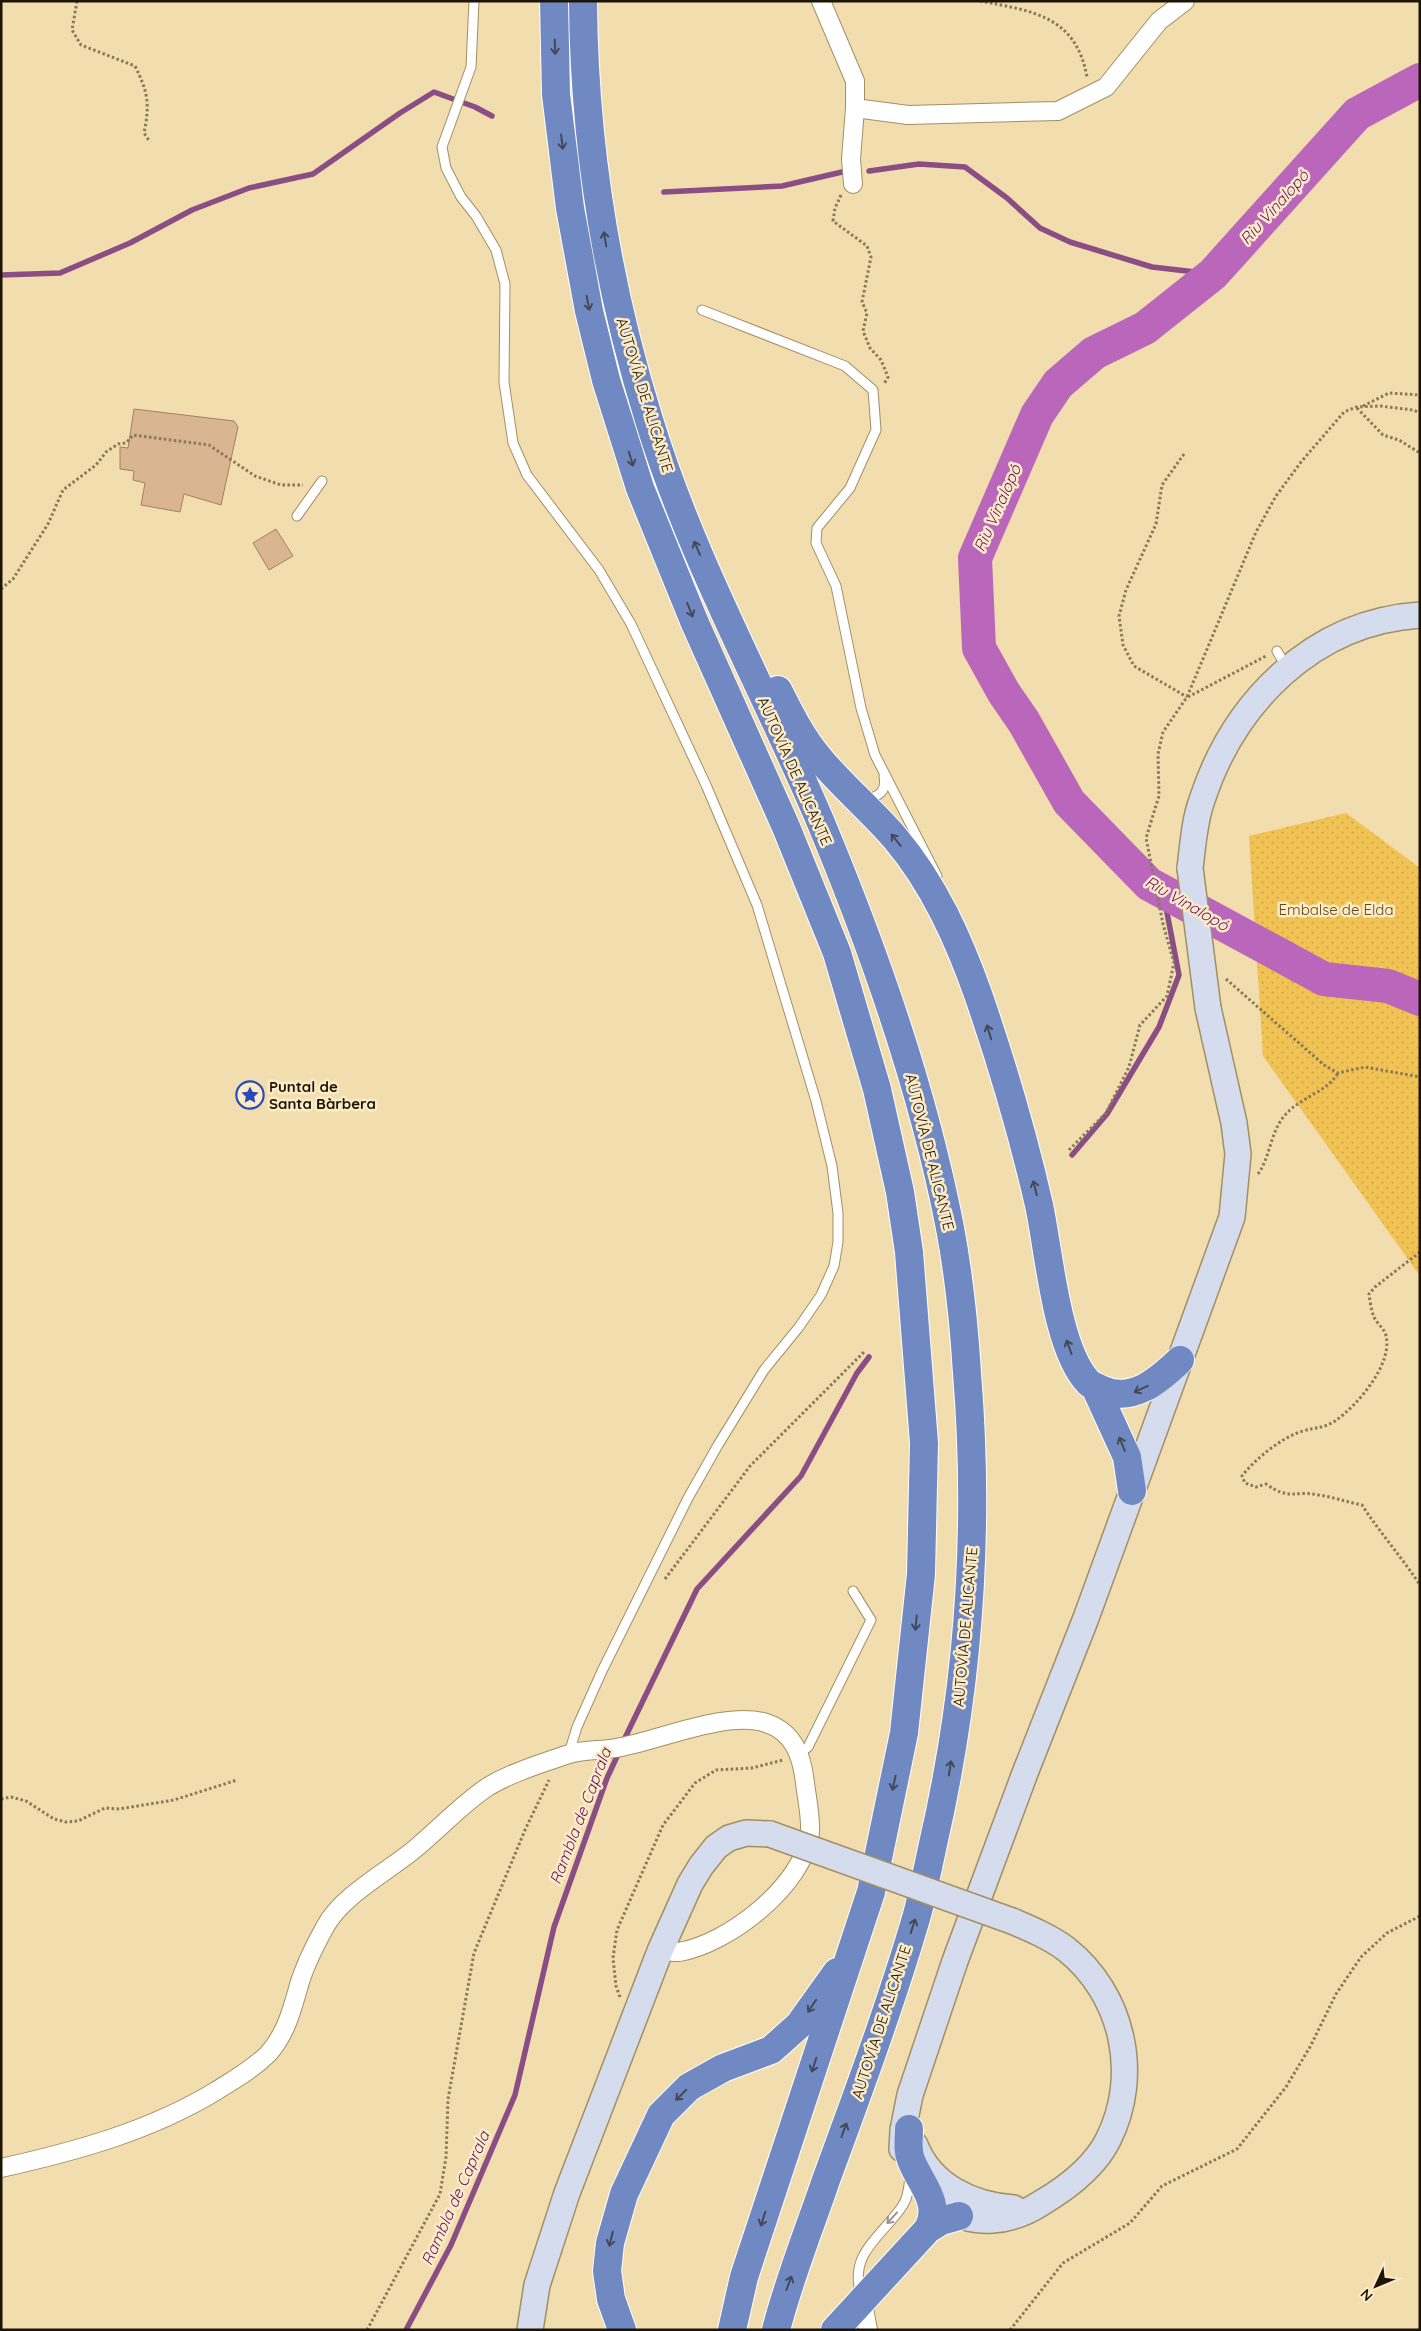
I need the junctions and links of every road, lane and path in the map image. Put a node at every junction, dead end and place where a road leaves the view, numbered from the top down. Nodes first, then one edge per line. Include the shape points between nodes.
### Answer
1 (78, 1) edge
2 (474, 1) edge
3 (554, 1) edge
4 (583, 1) edge
5 (821, 1) edge
6 (980, 1) edge
7 (1184, 1) edge
8 (1091, 95) junction
9 (855, 108) junction
10 (150, 142) dead end
11 (853, 184) joint
12 (702, 310) dead end
13 (874, 390) junction
14 (1420, 395) edge
15 (1362, 406) junction
16 (1356, 407) junction
17 (1420, 414) edge
18 (1420, 453) edge
19 (1184, 454) dead end
20 (322, 481) dead end
21 (309, 484) dead end
22 (297, 516) dead end
23 (1, 589) edge
24 (1420, 615) edge
25 (730, 625) junction
26 (1282, 660) junction
27 (1187, 697) junction
28 (884, 773) junction
29 (861, 801) junction
30 (940, 882) dead end
31 (947, 898) dead end
32 (951, 926) junction
33 (1174, 963) junction
34 (1182, 965) dead end
35 (1223, 976) dead end
36 (1338, 1073) junction
37 (1420, 1077) edge
38 (1069, 1150) dead end
39 (1235, 1196) junction
40 (1420, 1252) edge
41 (865, 1351) dead end
42 (1180, 1360) junction
43 (1095, 1387) junction
44 (1132, 1491) junction
45 (662, 1582) dead end
46 (1420, 1585) edge
47 (853, 1591) dead end
48 (800, 1753) junction
49 (564, 1756) junction
50 (237, 1780) dead end
51 (1, 1799) edge
52 (1420, 1916) edge
53 (660, 1951) junction
54 (852, 1952) junction
55 (630, 2029) junction
56 (909, 2119) junction
57 (1, 2168) edge
58 (910, 2175) junction
59 (930, 2199) junction
60 (1039, 2205) junction
61 (903, 2206) junction
62 (1001, 2207) junction
63 (959, 2216) junction
64 (928, 2229) junction
65 (862, 2298) junction
66 (367, 2330) edge
67 (530, 2330) edge
68 (622, 2330) edge
69 (732, 2330) edge
70 (776, 2330) edge
71 (835, 2330) edge
72 (868, 2330) edge
73 (1010, 2330) edge

1 - 10 path via 72,30 81,45 135,66 146,89 148,112 144,133
2 - 49 lane via 471,67 442,147 446,168 461,197 496,250 505,284 504,382 513,444 527,475 599,570 631,624 706,785 757,905 816,1101 832,1166 838,1214 834,1266 821,1295 764,1370 688,1498 602,1671
3 -> 54 highway, AUTOVÍA DE ALICANTE via 556,94 570,208 589,311 606,380 640,488 837,953 877,1089 908,1244 924,1443 921,1574 904,1733 871,1892
25 -> 4 highway, AUTOVÍA DE ALICANTE via 688,528 650,422 617,304 600,211 590,130
5 - 9 street via 855,81
6 - 8 path via 1031,10 1054,22 1073,39 1085,63
7 - 8 street via 1159,21 1106,87
8 - 9 street via 1058,111 908,115
9 - 11 street via 851,159
11 - 13 path via 840,196 833,221 867,246 871,257 862,302 866,313 863,331 888,376 881,389
12 - 13 lane via 845,366
13 - 28 lane via 876,430 850,488 817,528 816,543 836,586 862,708 875,755
14 - 15 path via 1389,393
15 - 16 path
15 - 17 path via 1413,410
16 - 18 path via 1383,435 1399,440
16 - 27 path via 1344,412 1332,425 1276,496 1256,532
19 - 27 path via 1162,484 1156,524 1126,590 1119,616 1123,645 1134,666
20 - 22 lane
21 - 23 path via 281,485 255,476 209,445 133,435 126,443 106,452 96,465 63,490 48,524 20,568
24 - 26 main road via 1374,623
25 - 29 highway via 763,662 817,756
70 -> 25 highway, AUTOVÍA DE ALICANTE via 785,2294 918,1913 950,1772 972,1573 972,1434 963,1311 950,1227 896,1025 819,819
26 - 27 path
26 - 39 main road, bridge via 1216,763 1201,801 1190,868 1208,1008 1234,1123 1238,1154
27 - 33 path via 1163,732 1158,754 1159,796 1146,838 1162,924
28 - 29 lane via 881,794
28 - 30 lane
32 -> 29 highway via 915,864
31 - 32 lane
43 -> 32 highway via 1079,1369 1064,1333 1028,1163 979,996
33 - 34 path
33 - 38 path via 1167,996 1140,1025 1129,1067 1106,1113
35 - 36 path via 1324,1065
36 - 37 path via 1365,1067
36 - 39 path via 1332,1083 1286,1114 1274,1132 1260,1170 1251,1184
39 - 42 main road via 1232,1217
40 - 46 path via 1369,1294 1374,1317 1386,1335 1386,1353 1378,1375 1360,1398 1336,1420 1318,1429 1303,1431 1276,1445 1242,1476 1245,1483 1256,1487 1266,1484 1291,1496 1318,1494 1362,1505 1382,1537 1396,1549
41 - 45 path via 750,1466
42 -> 43 highway via 1160,1379 1137,1392 1123,1394
42 - 44 main road
44 -> 43 highway via 1127,1457
44 - 56 main road via 981,1891 915,2077
47 - 48 lane via 871,1620 808,1747
48 - 49 street via 789,1737 770,1724 730,1720 618,1748
48 - 53 street via 810,1835 801,1862 785,1886 744,1922 725,1933 678,1952
48 - 55 path via 752,1768 716,1770 695,1783 663,1825 617,1930 613,1958 616,1986
49 - 57 street via 514,1773 488,1787 341,1906 327,1922 314,1948 281,2038 251,2069 193,2104 139,2130
49 - 66 path via 525,1830 474,1953 448,2099 446,2157 440,2194
50 - 51 path via 174,1800 105,1808 78,1821 66,1822 54,1819 26,1801 11,1797
52 - 73 path via 1387,1934 1361,1958 1336,1994 1286,2087 1237,2149 1162,2186 1130,2223 1063,2263
53 - 55 main road
53 - 60 main road, bridge via 701,1866 716,1847 746,1833 770,1834 1012,1922 1065,1949 1090,1973 1113,2010 1124,2056 1121,2103 1108,2141 1081,2174
54 -> 68 highway via 799,2025 771,2050 723,2068 689,2087 661,2115 624,2194 610,2243 607,2271 611,2299
54 -> 69 highway, AUTOVÍA DE ALICANTE via 744,2277
55 - 67 main road via 548,2248 536,2286
56 - 58 main road via 903,2130 902,2149
56 - 59 highway via 909,2153
56 - 62 main road via 919,2154 936,2177 968,2198
58 - 59 main road
58 - 61 lane
59 - 61 lane
59 - 62 lane via 940,2198 985,2211
59 - 63 main road
59 - 64 highway via 934,2215
60 - 62 main road
60 - 63 main road via 999,2221
61 -> 65 lane via 870,2242 857,2282
63 - 64 highway
64 - 65 highway
65 - 71 highway
65 - 72 street

